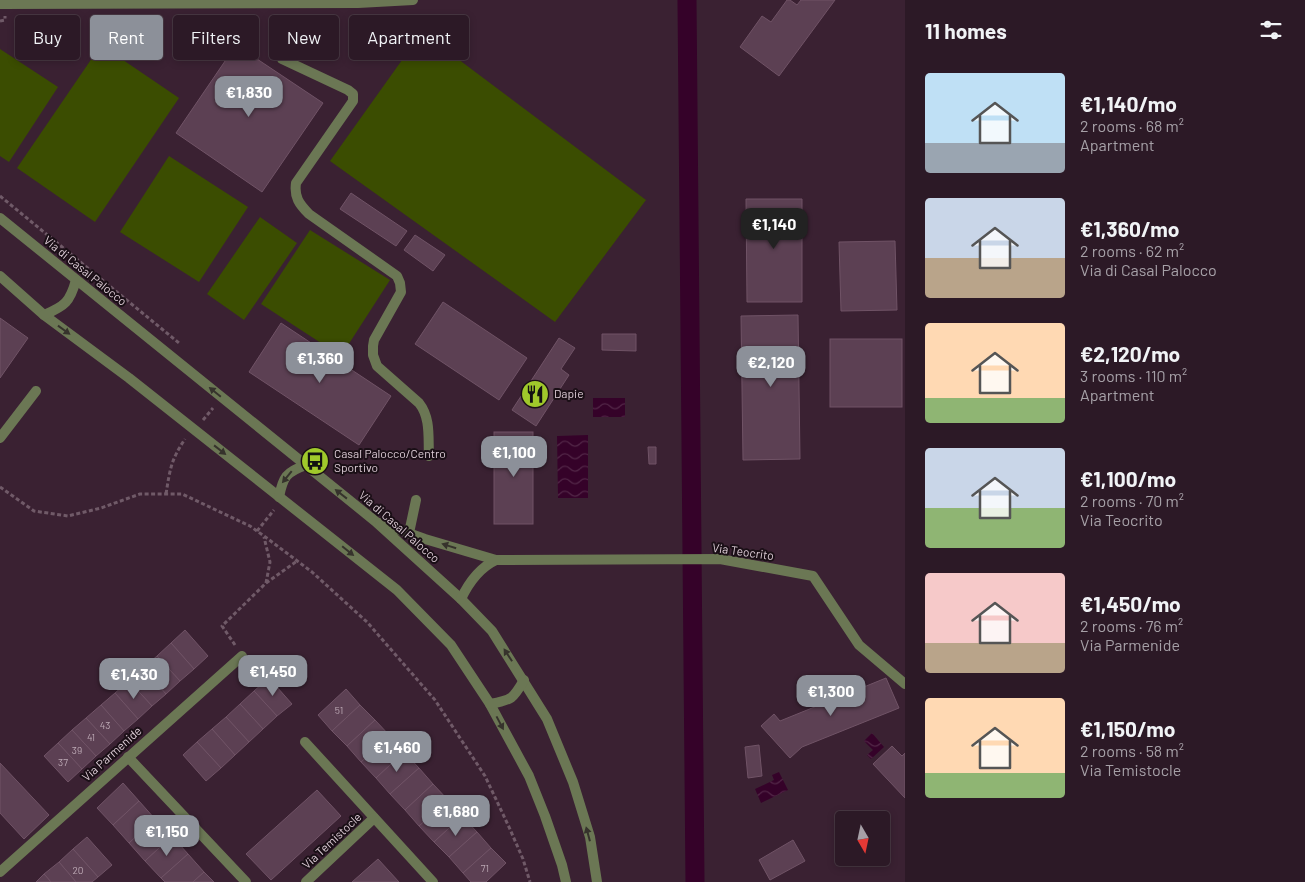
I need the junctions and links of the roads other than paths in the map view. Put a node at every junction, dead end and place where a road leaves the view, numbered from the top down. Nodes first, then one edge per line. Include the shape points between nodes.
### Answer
1 (413, 0) edge
2 (198, 2) edge
3 (0, 4) edge
4 (284, 60) edge
5 (0, 218) edge
6 (0, 276) edge
7 (76, 280) junction
8 (44, 316) junction
9 (36, 392) dead end
10 (0, 438) edge
11 (429, 456) dead end
12 (306, 465) junction
13 (279, 497) junction
14 (416, 500) dead end
15 (375, 521) junction
16 (409, 533) junction
17 (496, 560) junction
18 (462, 599) junction
19 (242, 656) road end
20 (524, 680) junction
21 (905, 684) edge
22 (490, 704) junction
23 (305, 742) dead end
24 (128, 757) junction
25 (374, 818) junction
26 (0, 872) edge
27 (246, 882) edge
28 (306, 882) edge
29 (433, 882) edge
30 (566, 882) edge
31 (597, 882) edge

1 - 2 street
2 - 3 street
4 - 11 street via 353,94 353,101 296,183 297,202 309,214 397,276 401,292 374,340 373,355 377,366 425,410
5 - 7 street, Via di Casal Palocco
6 - 8 street
7 - 8 street via 72,295 63,306
12 -> 7 street, Via di Casal Palocco
8 -> 13 street via 129,378
9 - 10 street
12 -> 13 street via 291,470 282,481
15 -> 12 street, Via di Casal Palocco
13 -> 22 street via 397,590 451,645
14 - 16 street
15 - 16 street, Via Teocrito
15 - 18 street, Via di Casal Palocco
17 -> 16 street, Via Teocrito
17 - 18 street via 484,566
17 - 21 street, Via Teocrito via 720,559 814,576 859,645
20 -> 18 street, Via di Casal Palocco via 492,631
19 - 24 street, Via Parmenide
20 - 22 street via 515,696
31 -> 20 street, Via di Casal Palocco via 590,838 573,782 547,719
22 -> 30 street via 529,776
23 - 25 street, Via Temistocle
24 - 26 street, Via Parmenide
24 - 27 street
25 - 28 street, Via Temistocle
25 - 29 street, Via Temistocle

